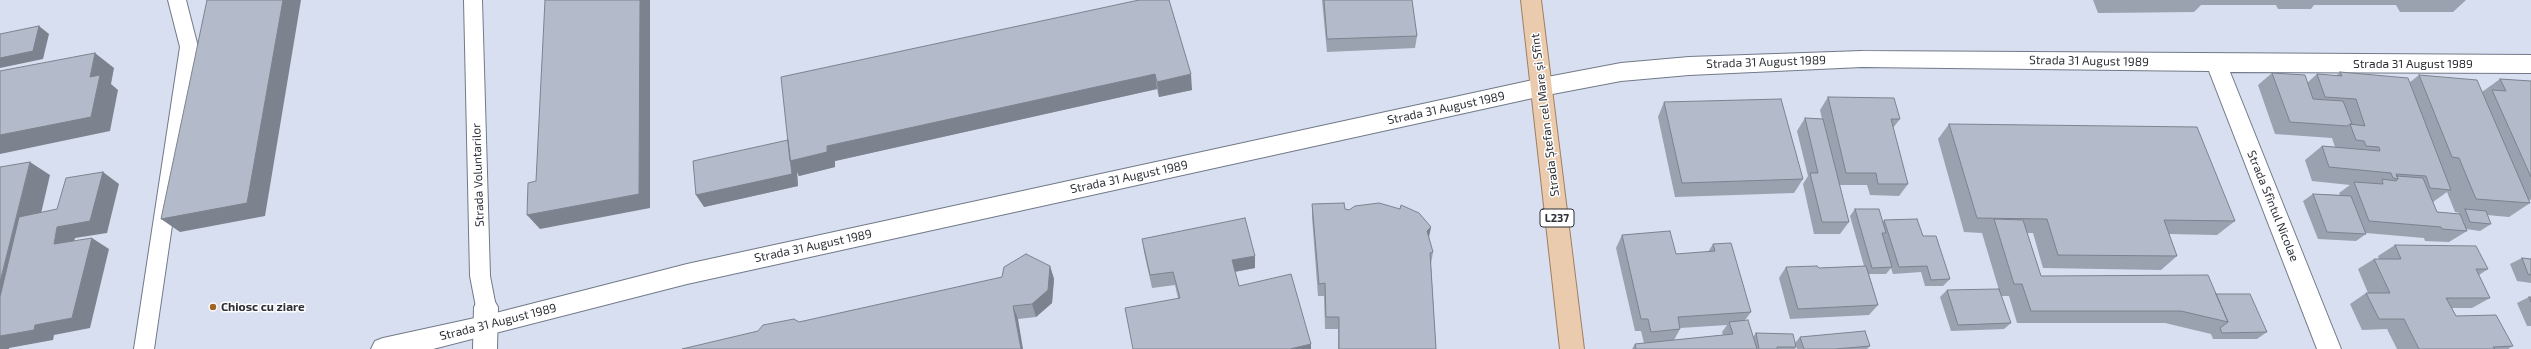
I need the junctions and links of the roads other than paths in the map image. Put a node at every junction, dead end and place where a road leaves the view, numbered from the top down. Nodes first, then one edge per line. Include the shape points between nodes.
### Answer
1 (177, 0) edge
2 (473, 0) edge
3 (1531, 0) edge
4 (2216, 63) junction
5 (2531, 64) edge
6 (1542, 87) junction
7 (485, 328) edge
8 (144, 349) edge
9 (383, 349) edge
10 (1572, 349) edge
11 (2330, 349) edge

1 - 8 lane via 189,47
2 - 7 lane, Strada Voluntarilor via 480,276
3 - 6 main road, Strada Ștefan cel Mare și Sfînt / L237
4 - 5 street, Strada 31 August 1989
4 - 6 street, Strada 31 August 1989 via 1950,59 1763,61 1621,72
4 - 11 street, Strada Sfîntul Nicolae
6 - 7 street, Strada 31 August 1989 via 687,274
6 - 10 main road, Strada Ștefan cel Mare și Sfînt / L237
7 - 9 street, Strada 31 August 1989

